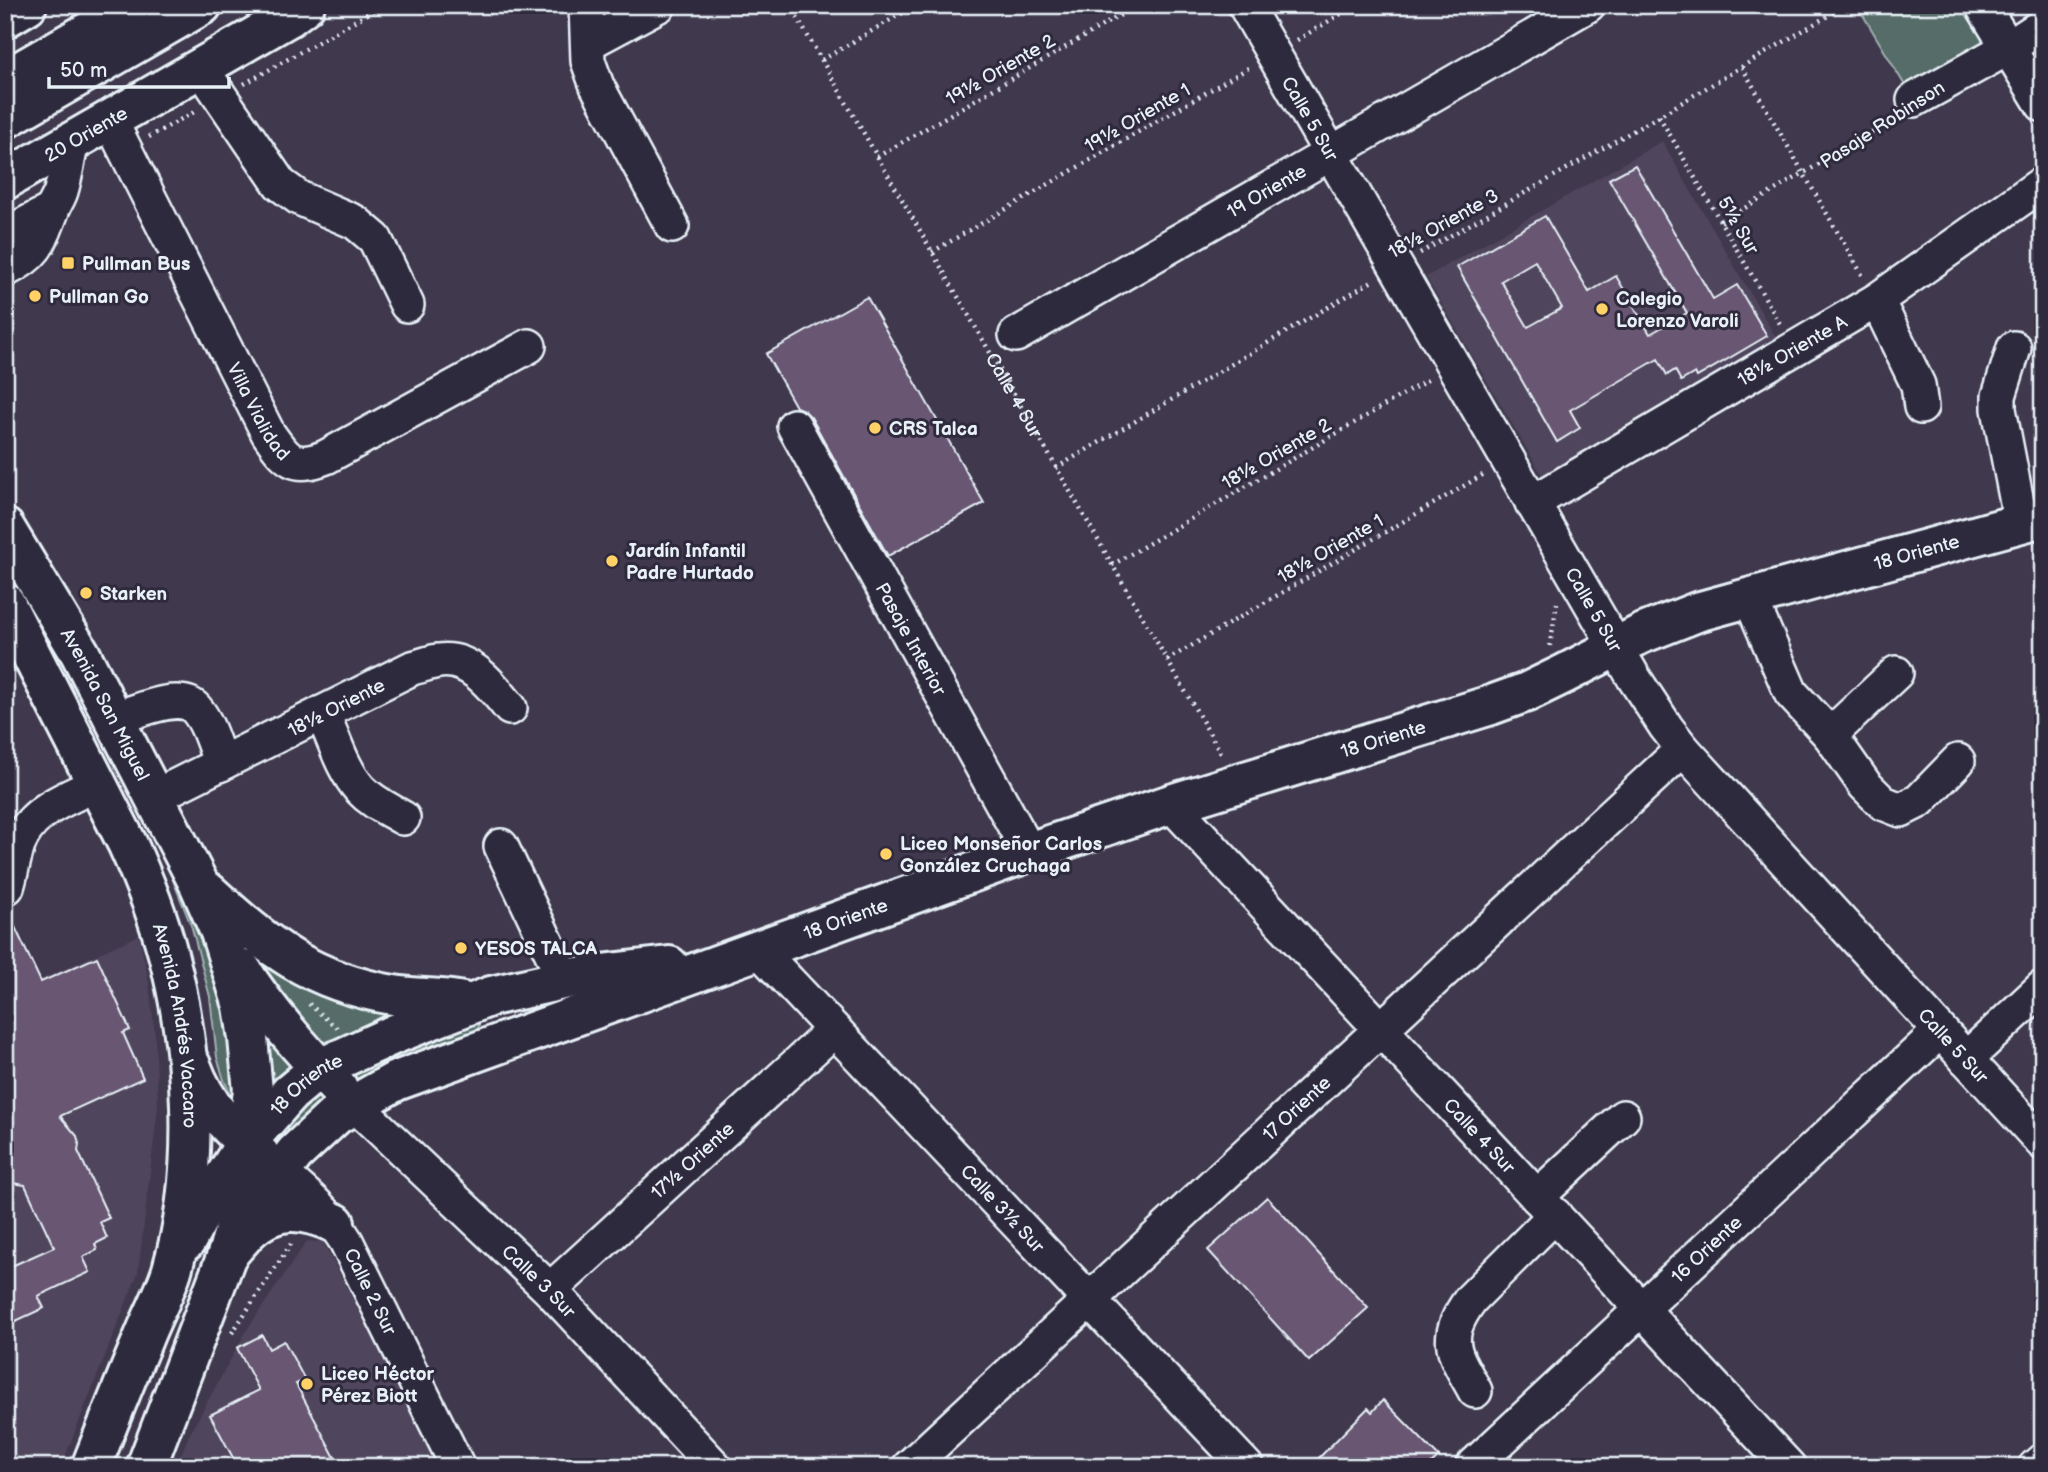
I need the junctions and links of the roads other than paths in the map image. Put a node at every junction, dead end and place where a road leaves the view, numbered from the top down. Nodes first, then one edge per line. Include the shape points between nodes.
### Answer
1 (27, 5) edge
2 (135, 5) edge
3 (202, 5) edge
4 (586, 5) edge
5 (659, 5) edge
6 (1245, 5) edge
7 (1588, 5) edge
8 (1982, 5) edge
9 (302, 9) edge
10 (5, 18) edge
11 (2043, 25) edge
12 (588, 43) junction
13 (2008, 48) junction
14 (201, 68) junction
15 (5, 80) edge
16 (1914, 100) road end
17 (2043, 105) edge
18 (5, 119) edge
19 (110, 120) junction
20 (72, 142) junction
21 (1331, 155) junction
22 (5, 180) edge
23 (2043, 183) edge
24 (52, 210) junction
25 (673, 226) dead end
26 (5, 235) edge
27 (5, 270) edge
28 (1877, 300) junction
29 (407, 305) dead end
30 (1016, 335) dead end
31 (529, 346) dead end
32 (2014, 348) dead end
33 (1921, 407) dead end
34 (794, 426) dead end
35 (1532, 503) junction
36 (2032, 520) edge
37 (5, 528) edge
38 (1749, 598) junction
39 (5, 603) edge
40 (1616, 646) junction
41 (1896, 673) dead end
42 (510, 708) dead end
43 (323, 713) junction
44 (114, 719) junction
45 (1830, 735) junction
46 (1683, 749) junction
47 (1958, 761) dead end
48 (221, 764) junction
49 (97, 784) junction
50 (159, 795) junction
51 (1171, 804) junction
52 (402, 818) dead end
53 (501, 846) dead end
54 (1029, 852) junction
55 (199, 884) junction
56 (7, 887) dead end
57 (220, 932) junction
58 (741, 956) junction
59 (564, 979) junction
60 (2043, 988) edge
61 (478, 1000) junction
62 (1381, 1028) junction
63 (834, 1030) junction
64 (1940, 1031) junction
65 (186, 1050) junction
66 (483, 1051) junction
67 (1966, 1059) junction
68 (336, 1061) junction
69 (354, 1104) junction
70 (1623, 1117) dead end
71 (246, 1143) junction
72 (2043, 1143) edge
73 (280, 1172) junction
74 (1546, 1206) junction
75 (335, 1223) junction
76 (237, 1243) junction
77 (171, 1271) junction
78 (550, 1290) junction
79 (1089, 1299) junction
80 (1642, 1309) junction
81 (1475, 1391) dead end
82 (2043, 1460) edge
83 (91, 1467) edge
84 (146, 1467) edge
85 (458, 1467) edge
86 (715, 1467) edge
87 (909, 1467) edge
88 (1247, 1467) edge
89 (1472, 1467) edge
90 (1788, 1467) edge
91 (2035, 1467) edge

1 - 10 main road
2 - 15 main road
3 - 18 main road
4 - 12 street
5 - 12 street
6 - 21 street, Calle 5 Sur
7 - 21 street, 19 Oriente
8 - 13 street
9 - 14 main road, 20 Oriente
11 - 13 street, Pasaje Robinson
12 - 25 street via 588,61 597,86
13 - 16 street, Pasaje Robinson
13 - 17 street
14 - 19 main road, 20 Oriente
14 - 29 street via 279,184 299,198 355,222 375,239
19 - 20 main road, 20 Oriente
19 - 31 street, Villa Vialidad via 268,433 290,460 306,464 326,457
20 - 22 main road, 20 Oriente
20 - 24 street
21 - 30 street, 19 Oriente
21 - 35 street, Calle 5 Sur
23 - 28 street, 18½ Oriente A
24 - 26 street
24 - 27 street via 38,245
28 - 33 street via 1918,385
28 - 35 street, 18½ Oriente A
32 - 36 street via 1999,409
34 - 54 street, Pasaje Interior
35 - 40 street, Calle 5 Sur
36 - 38 main road, 18 Oriente
37 - 44 main road, Avenida San Miguel
38 - 40 main road, 18 Oriente via 1698,612
38 - 45 street via 1791,693
39 - 49 main road, Avenida Andrés Vaccaro
40 - 46 street, Calle 5 Sur
40 - 51 main road, 18 Oriente via 1527,692 1491,705
41 - 45 street
42 - 43 street, 18½ Oriente via 484,678 462,664 442,660 412,668
43 - 48 street, 18½ Oriente
43 - 52 street via 351,778 374,801
44 - 48 street via 173,701 184,702 195,707 203,720
44 - 50 main road, Avenida San Miguel
45 - 47 street via 1865,785 1883,803 1901,810 1919,801
46 - 62 street, 17 Oriente
46 - 64 street, Calle 5 Sur
48 - 50 street, 18½ Oriente
49 - 56 street via 59,801 30,825 20,838
49 - 65 main road, Avenida Andrés Vaccaro via 157,916 176,985
50 - 55 main road, Avenida San Miguel
50 - 61 street via 208,875 251,921 289,947 363,973 461,988
51 - 54 main road, 18 Oriente
51 - 62 street, Calle 4 Sur
53 - 59 street
54 - 58 main road, 18 Oriente
55 - 57 main road
55 - 61 main road via 263,941 301,965 374,991
57 - 68 main road via 256,993
57 - 71 main road via 248,1038 253,1091
58 - 59 main road, 18 Oriente
58 - 63 street, Calle 3½ Sur
58 - 66 main road, 18 Oriente
59 - 61 main road, 18 Oriente
60 - 67 street
61 - 66 main road via 486,1025
61 - 68 main road, 18 Oriente
62 - 74 street, Calle 4 Sur
62 - 79 street, 17 Oriente
63 - 78 street, 17½ Oriente
63 - 79 street, Calle 3½ Sur
64 - 67 street, Calle 5 Sur
64 - 80 street, 16 Oriente
65 - 71 main road via 200,1089
65 - 77 main road, Avenida Andrés Vaccaro via 188,1160
66 - 69 main road, 18 Oriente via 396,1081
67 - 72 street, Calle 5 Sur
68 - 69 main road
68 - 71 main road, 18 Oriente via 290,1093
69 - 73 main road, 18 Oriente via 318,1130
69 - 78 street, Calle 3 Sur
70 - 74 street
71 - 73 main road
71 - 76 main road
71 - 77 main road, 18 Oriente
73 - 75 street, Calle 2 Sur
73 - 76 main road, 18 Oriente
74 - 80 street, Calle 4 Sur
74 - 81 street via 1460,1313 1452,1336 1454,1352
75 - 76 main road via 316,1215 280,1212 260,1220
75 - 85 street, Calle 2 Sur
76 - 84 main road
77 - 83 main road, Avenida Andrés Vaccaro
78 - 86 street, Calle 3 Sur
79 - 87 street, 17 Oriente
79 - 88 street, Calle 3½ Sur
80 - 89 street, 16 Oriente
80 - 90 street, Calle 4 Sur
82 - 91 street

